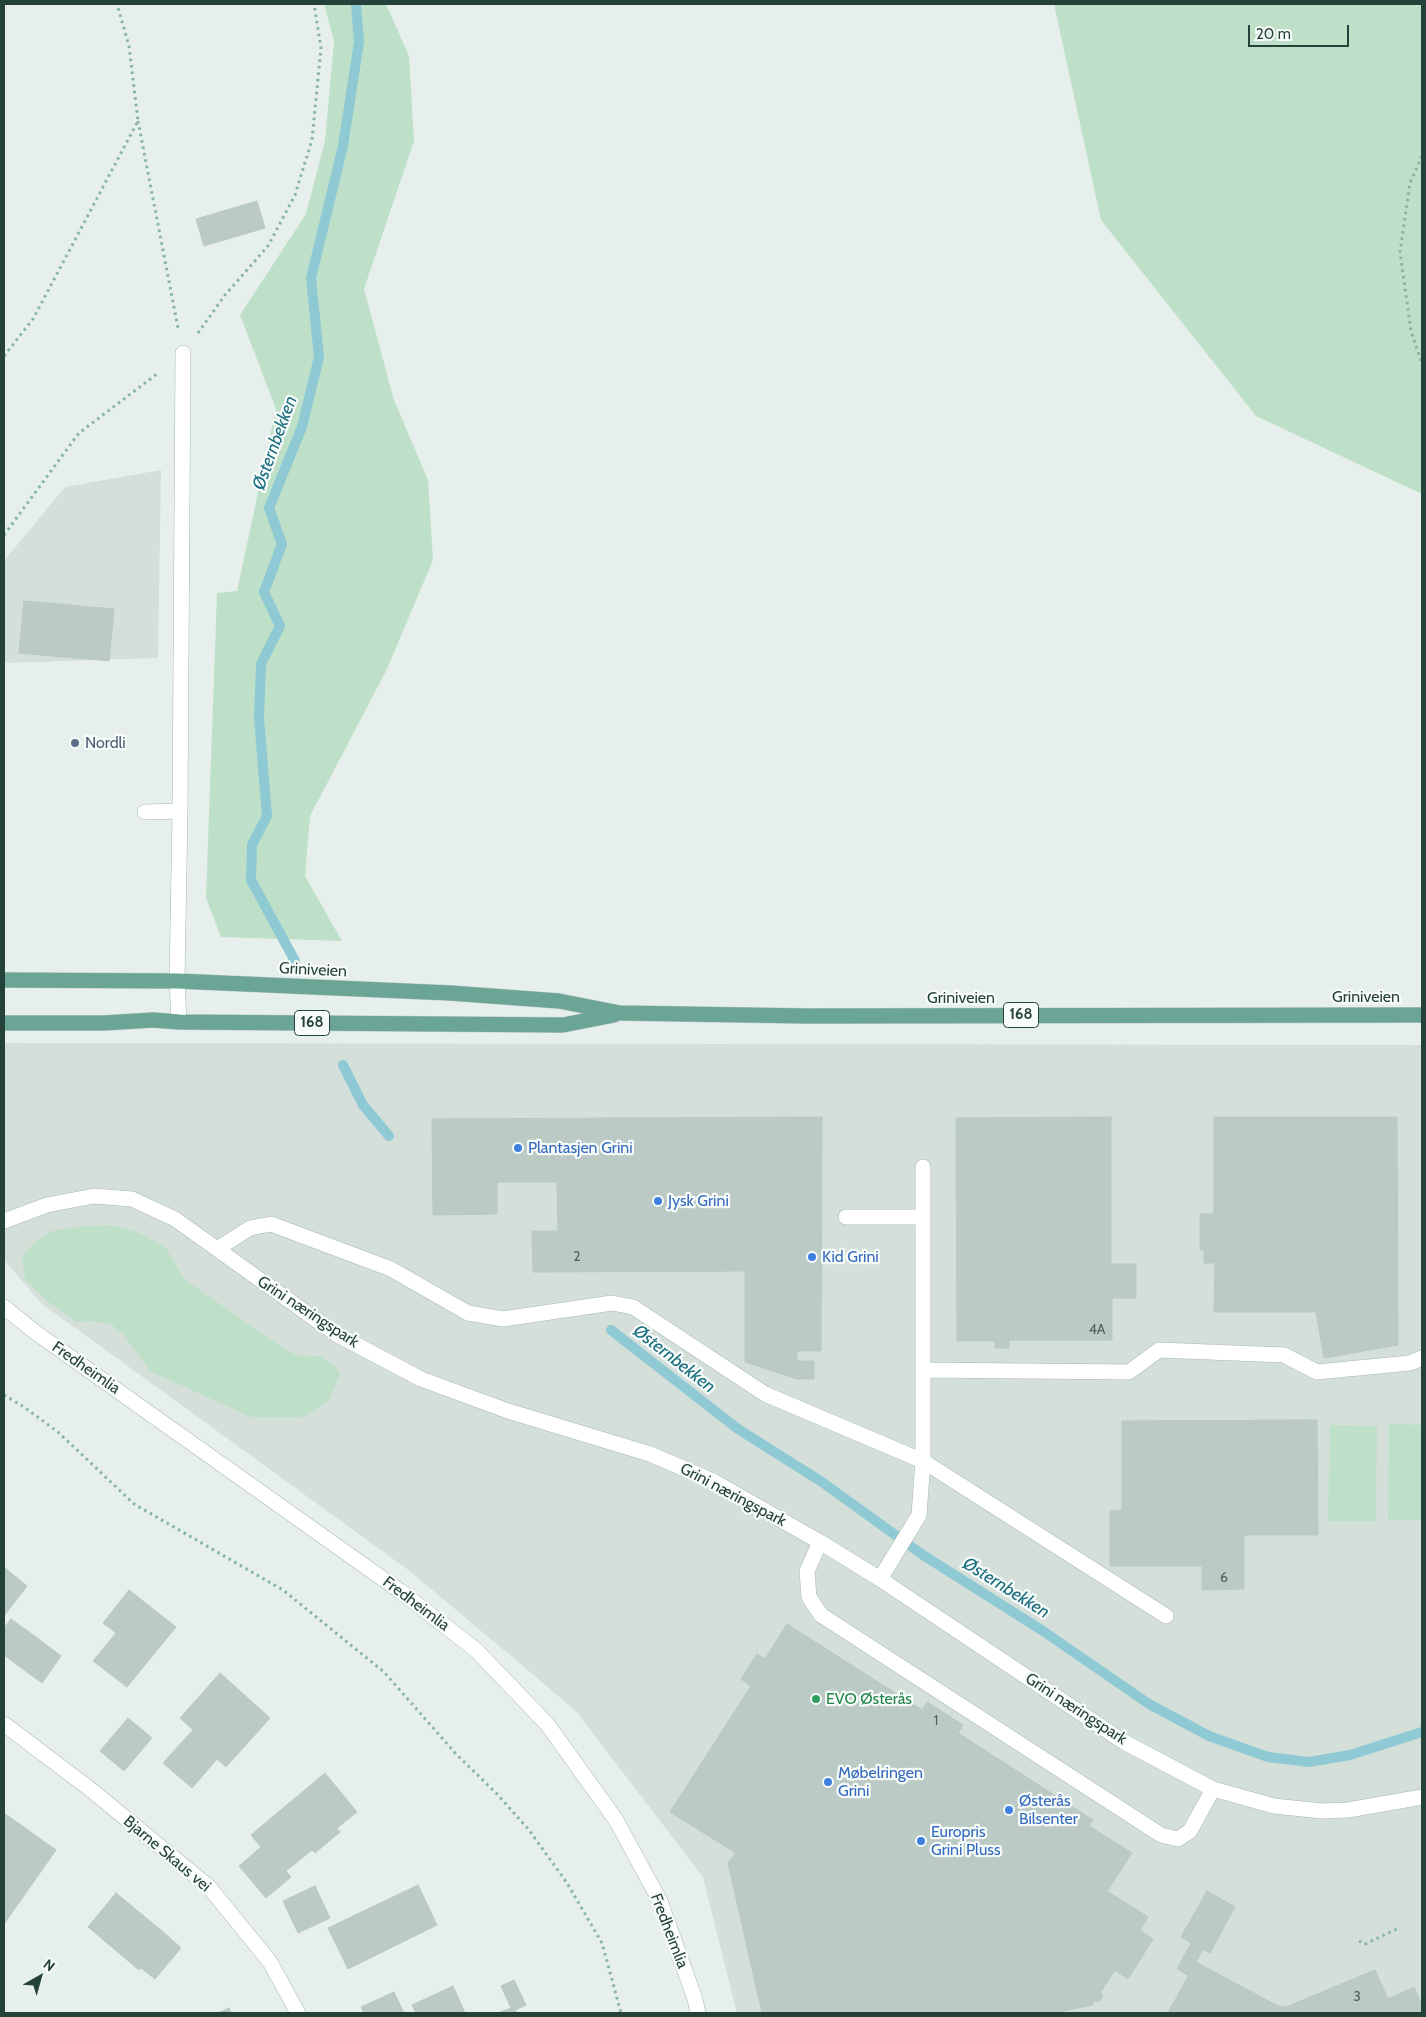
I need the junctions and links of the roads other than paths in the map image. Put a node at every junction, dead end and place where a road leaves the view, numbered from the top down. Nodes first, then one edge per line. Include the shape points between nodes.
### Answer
1 (183, 354) road end
2 (180, 811) junction
3 (145, 812) dead end
4 (4, 980) edge
5 (177, 981) junction
6 (620, 1013) junction
7 (1422, 1015) edge
8 (4, 1022) edge
9 (179, 1022) junction
10 (923, 1167) dead end
11 (923, 1216) junction
12 (846, 1217) dead end
13 (4, 1221) edge
14 (217, 1249) junction
15 (4, 1307) edge
16 (1422, 1358) edge
17 (924, 1370) junction
18 (923, 1461) junction
19 (820, 1542) junction
20 (880, 1579) junction
21 (1166, 1616) dead end
22 (4, 1724) edge
23 (1213, 1789) junction
24 (1422, 1796) edge
25 (298, 2013) edge
26 (698, 2013) edge

1 - 2 street
2 - 3 street
2 - 5 street
4 - 5 main road, Griniveien / 168
5 - 6 main road, Griniveien / 168 via 450,993 559,1001
5 - 9 street
6 - 7 main road, Griniveien / 168 via 798,1016
6 - 9 main road, Griniveien / 168 via 563,1024
8 - 9 main road, Griniveien / 168
10 - 11 street
11 - 12 street
11 - 17 street
13 - 14 street, Grini næringspark via 47,1205 94,1196 132,1199 175,1219
14 - 18 street via 250,1228 271,1224 391,1269 468,1313 503,1319 612,1303 633,1307 765,1394
14 - 19 street, Grini næringspark via 336,1334 421,1379 508,1411 650,1454 713,1481
15 - 26 street, Fredheimlia via 400,1591 476,1650 547,1724 616,1820 660,1901
16 - 17 street via 1410,1363 1317,1372 1284,1355 1159,1350 1129,1372
17 - 18 street
18 - 20 street via 919,1515
18 - 21 street
19 - 20 street, Grini næringspark
19 - 23 street via 807,1571 809,1598 821,1615 1161,1835 1178,1839 1190,1831
20 - 23 street, Grini næringspark via 1124,1742
22 - 25 street, Bjarne Skaus vei via 90,1789 209,1887 270,1962
23 - 24 street, Grini næringspark via 1274,1806 1322,1811 1348,1810

